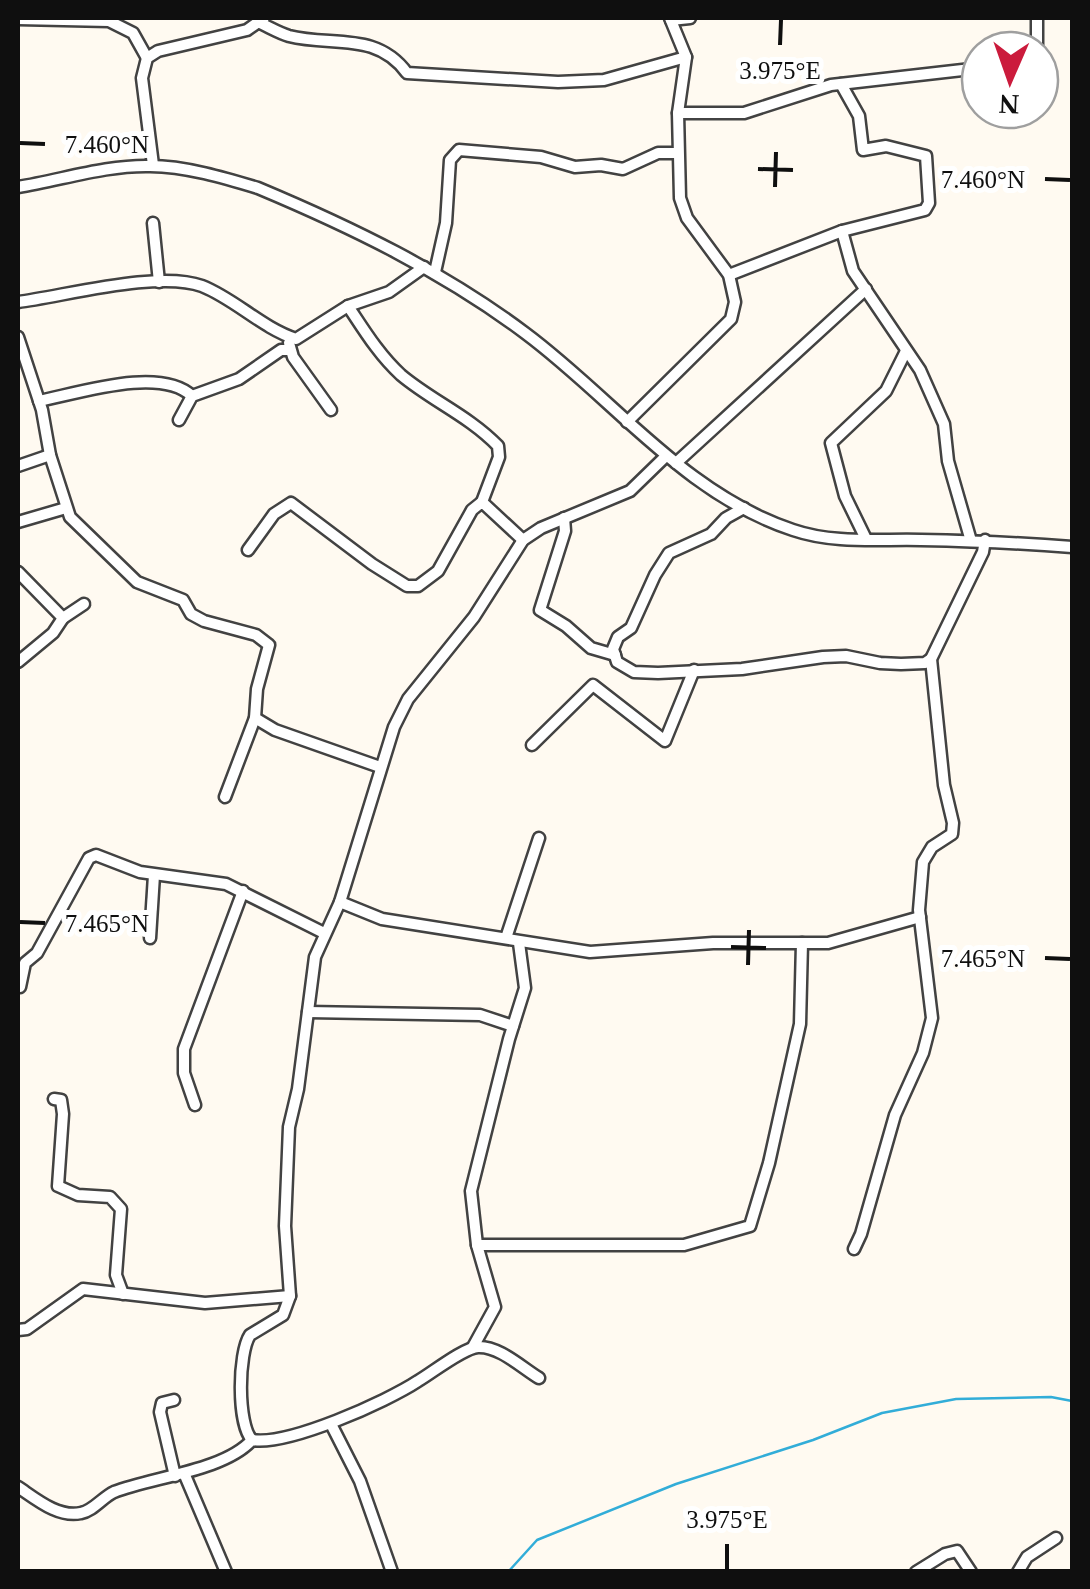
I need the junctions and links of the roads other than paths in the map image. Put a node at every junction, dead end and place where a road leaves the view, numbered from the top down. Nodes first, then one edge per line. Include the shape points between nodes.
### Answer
1 (690, 18) edge
2 (18, 19) edge
3 (670, 19) edge
4 (262, 20) edge
5 (686, 57) junction
6 (147, 58) junction
7 (960, 70) edge
8 (841, 84) junction
9 (678, 113) junction
10 (677, 153) junction
11 (153, 166) junction
12 (18, 187) edge
13 (153, 223) dead end
14 (842, 231) junction
15 (429, 270) junction
16 (730, 275) junction
17 (159, 282) junction
18 (866, 289) junction
19 (18, 302) edge
20 (348, 306) junction
21 (289, 337) junction
22 (18, 338) edge
23 (290, 350) junction
24 (906, 351) junction
25 (192, 396) junction
26 (39, 401) junction
27 (331, 410) dead end
28 (179, 420) dead end
29 (627, 422) junction
30 (50, 455) junction
31 (671, 459) junction
32 (18, 466) edge
33 (482, 502) junction
34 (66, 508) junction
35 (744, 508) junction
36 (564, 518) junction
37 (18, 522) edge
38 (866, 539) junction
39 (523, 540) junction
40 (971, 540) junction
41 (985, 540) junction
42 (1072, 546) edge
43 (248, 550) dead end
44 (18, 572) edge
45 (84, 604) dead end
46 (63, 618) junction
47 (615, 656) junction
48 (931, 659) junction
49 (18, 662) edge
50 (694, 670) junction
51 (256, 718) junction
52 (532, 744) dead end
53 (380, 767) junction
54 (225, 798) dead end
55 (539, 838) dead end
56 (154, 875) junction
57 (243, 891) junction
58 (340, 902) junction
59 (920, 918) junction
60 (324, 933) junction
61 (150, 938) dead end
62 (506, 938) junction
63 (519, 943) junction
64 (802, 943) junction
65 (21, 961) edge
66 (20, 987) dead end
67 (308, 1012) junction
68 (513, 1026) junction
69 (54, 1099) dead end
70 (194, 1105) dead end
71 (477, 1244) junction
72 (854, 1249) dead end
73 (123, 1294) junction
74 (290, 1296) junction
75 (18, 1330) edge
76 (473, 1347) junction
77 (539, 1378) dead end
78 (174, 1400) dead end
79 (330, 1424) junction
80 (252, 1440) junction
81 (180, 1474) junction
82 (18, 1488) edge
83 (1056, 1538) dead end
84 (226, 1572) edge
85 (392, 1572) edge
86 (916, 1572) edge
87 (971, 1572) edge
88 (1018, 1572) edge

1 - 3 street
2 - 6 street via 108,21 132,33
3 - 5 street
4 - 5 street via 291,36 368,46 396,58 407,74 422,76 604,80
4 - 6 street
5 - 9 street
6 - 11 street via 142,78
7 - 8 street
8 - 9 street via 744,114
8 - 14 street via 859,116 863,150 886,146 926,156 929,203 898,219
9 - 10 street
10 - 15 street via 658,153 623,169 459,150 450,160 446,223
10 - 16 street via 683,210
11 - 12 street
11 - 15 street via 258,188
13 - 17 street
14 - 16 street
14 - 18 street
15 - 20 street
15 - 29 street via 526,333
16 - 29 street via 731,319
17 - 19 street
17 - 21 street via 202,286
18 - 24 street
18 - 31 street
20 - 21 street via 296,339
20 - 33 street via 404,378 498,446
21 - 23 street
22 - 26 street
23 - 25 street
23 - 27 street
24 - 38 street via 886,391 830,443
24 - 40 street via 944,424
25 - 26 street via 168,382 139,382
25 - 28 street
26 - 30 street
29 - 31 street
30 - 32 street
30 - 34 street
31 - 35 street
31 - 36 street via 630,491
33 - 39 street
33 - 43 street via 438,571 418,586 372,564 292,502 274,514
34 - 37 street
34 - 51 street via 137,582 184,600 204,621 266,640
35 - 38 street via 792,530 838,541
35 - 47 street via 711,534 669,553 631,628 618,637
36 - 39 street
36 - 47 street via 540,610 591,648
38 - 40 street
39 - 53 street via 474,618 408,699
40 - 41 street
41 - 42 street
41 - 48 street
44 - 46 street
45 - 46 street
46 - 49 street
47 - 50 street via 634,672
48 - 50 street via 880,663 834,656
48 - 59 street via 954,823 952,834 922,862
50 - 52 street via 665,741 593,686
51 - 53 street
51 - 54 street
53 - 58 street
55 - 62 street
56 - 57 street
56 - 61 street
56 - 65 street via 102,856 89,858 37,953
57 - 60 street
57 - 70 street via 184,1050
58 - 60 street
58 - 62 street via 382,919
59 - 64 street via 828,943
59 - 72 street via 932,1018
60 - 67 street
62 - 63 street
63 - 64 street via 590,952
63 - 68 street via 526,988
64 - 71 street via 800,1024 750,1226 684,1246
65 - 66 street
67 - 68 street via 480,1015
67 - 74 street via 290,1127
68 - 71 street via 471,1191
69 - 73 street via 61,1100 63,1114 58,1186 110,1198 121,1209 116,1275
71 - 76 street via 495,1306
73 - 74 street via 205,1303
73 - 75 street via 82,1289
74 - 80 street via 283,1315 244,1343 243,1420
76 - 77 street via 490,1348
76 - 79 street
78 - 81 street via 162,1403 160,1412
79 - 80 street
79 - 85 street via 360,1481
80 - 81 street
81 - 82 street via 113,1492 82,1514 54,1511
81 - 84 street
83 - 88 street
86 - 87 street via 958,1552

